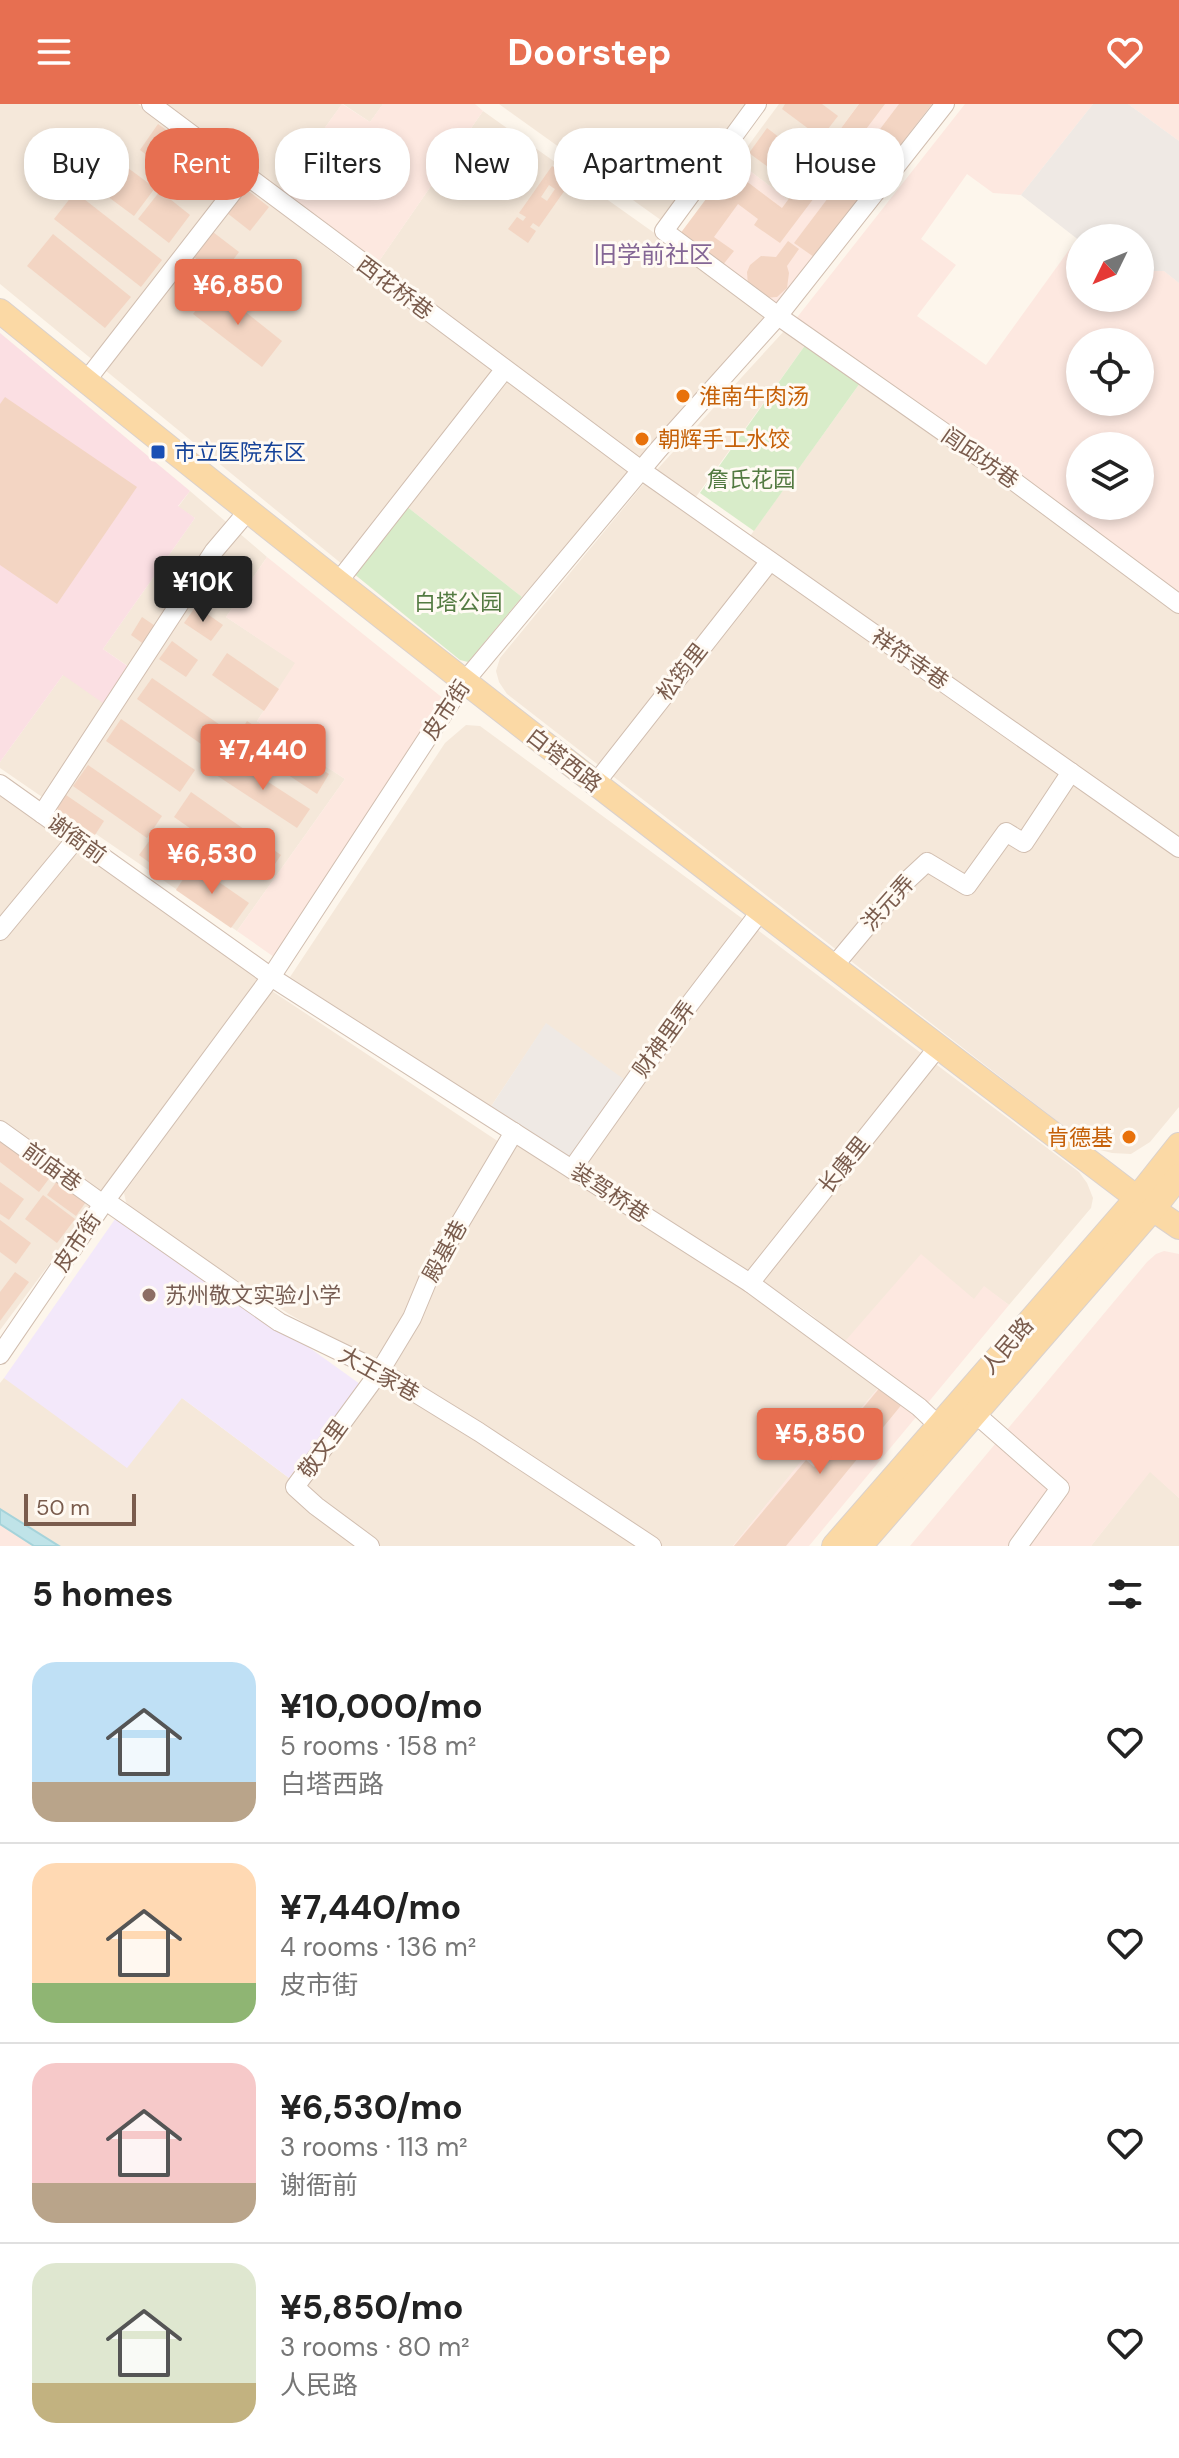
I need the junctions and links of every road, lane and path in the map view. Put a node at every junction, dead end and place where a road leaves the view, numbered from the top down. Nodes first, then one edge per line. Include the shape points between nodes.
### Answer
1 (151, 104) edge
2 (757, 104) edge
3 (945, 104) edge
4 (183, 128) edge
5 (259, 185) edge
6 (227, 200) edge
7 (0, 311) edge
8 (778, 316) junction
9 (504, 370) junction
10 (86, 381) junction
11 (641, 470) junction
12 (248, 511) junction
13 (770, 561) junction
14 (338, 582) junction
15 (1179, 604) edge
16 (464, 682) junction
17 (1071, 772) junction
18 (0, 784) edge
19 (595, 784) junction
20 (42, 814) junction
21 (76, 839) junction
22 (1179, 848) edge
23 (760, 912) junction
24 (0, 931) edge
25 (833, 967) junction
26 (271, 977) junction
27 (938, 1047) junction
28 (0, 1130) edge
29 (514, 1132) junction
30 (1179, 1145) edge
31 (572, 1169) junction
32 (1179, 1176) edge
33 (104, 1202) junction
34 (1145, 1204) junction
35 (1179, 1227) edge
36 (750, 1283) junction
37 (0, 1355) edge
38 (380, 1371) junction
39 (979, 1417) dead end
40 (938, 1425) junction
41 (370, 1546) edge
42 (652, 1546) edge
43 (834, 1546) edge
44 (860, 1546) edge
45 (1018, 1546) edge

1 - 4 street, 西花桥巷
2 - 8 street, 闾邱坊巷 via 664,231
3 - 8 street, 皮市街
5 - 9 street, 西花桥巷
6 - 10 street
7 - 10 main road, 白塔西路
8 - 11 street, 皮市街
8 - 15 street, 闾邱坊巷
9 - 11 street, 西花桥巷
9 - 14 street
10 - 12 main road, 白塔西路
11 - 13 street, 祥符寺巷
11 - 16 street, 皮市街
12 - 14 main road, 白塔西路
12 - 20 street via 214,551
13 - 17 street, 祥符寺巷
13 - 19 street, 松筠里
14 - 16 main road, 白塔西路
16 - 19 main road, 白塔西路
16 - 26 street, 皮市街
17 - 22 street, 祥符寺巷
17 - 25 street, 洪元弄 via 1024,843 1006,832 967,886 927,862
18 - 20 street, 谢衙前
19 - 23 main road, 白塔西路
20 - 21 street, 谢衙前
21 - 24 street
21 - 26 street, 谢衙前
23 - 25 main road, 白塔西路
23 - 31 street, 财神里弄
25 - 27 main road, 白塔西路
26 - 29 street, 装驾桥巷
26 - 33 street, 皮市街
27 - 34 main road, 白塔西路
27 - 36 street, 长康里
28 - 33 street, 前庙巷
29 - 31 street, 装驾桥巷
29 - 38 street, 殿基巷 via 432,1270 412,1318
30 - 34 main road, 人民路
31 - 36 street, 装驾桥巷
32 - 34 main road, 人民路
33 - 37 street, 皮市街
33 - 38 street, 大王家巷 via 279,1322
34 - 35 main road, 白塔西路
34 - 40 main road, 人民路
34 - 44 main road, 人民路
36 - 40 street, 装驾桥巷
38 - 41 street, 敬文里 via 295,1487
38 - 42 street, 大王家巷
39 - 45 street via 1060,1488
40 - 43 main road, 人民路

